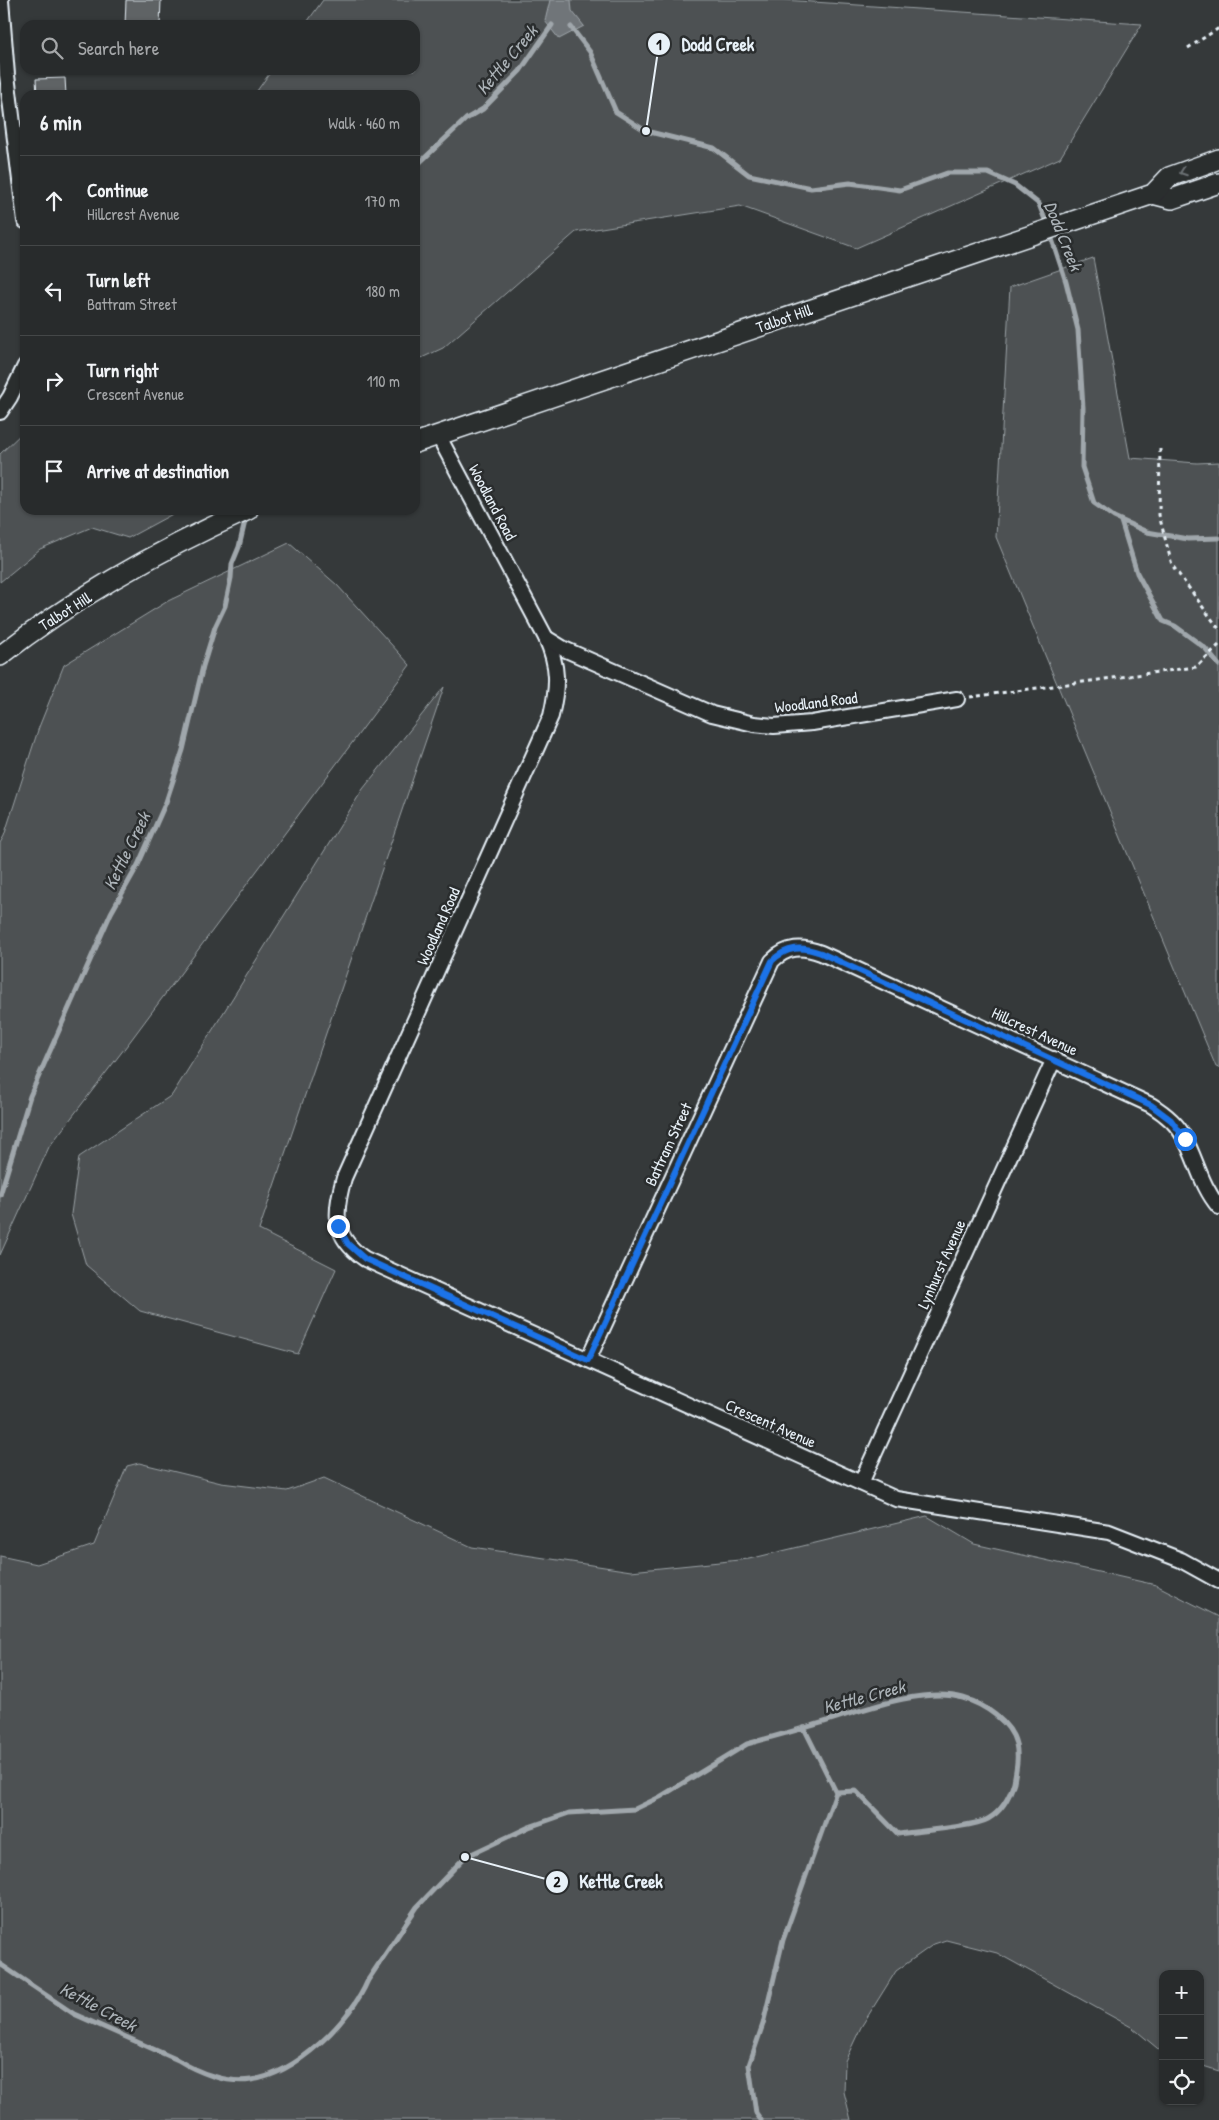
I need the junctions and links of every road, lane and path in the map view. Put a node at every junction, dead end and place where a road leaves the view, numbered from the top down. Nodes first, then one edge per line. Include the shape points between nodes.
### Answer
1 (1, 0) edge
2 (1219, 28) edge
3 (1188, 48) dead end
4 (1219, 159) edge
5 (20, 180) edge
6 (1219, 183) edge
7 (1153, 194) junction
8 (20, 376) edge
9 (0, 412) edge
10 (438, 435) junction
11 (420, 441) edge
12 (1160, 449) dead end
13 (237, 515) edge
14 (1219, 629) edge
15 (546, 638) junction
16 (1219, 645) edge
17 (0, 656) edge
18 (957, 698) joint
19 (786, 949) joint
20 (1054, 1059) junction
21 (1219, 1207) edge
22 (338, 1226) joint
23 (588, 1360) junction
24 (860, 1483) junction
25 (1219, 1581) edge

1 - 5 street
2 - 3 path
4 -> 7 main road, Talbot Hill via 1169,177
6 - 7 main road, Talbot Hill via 1172,199
7 - 10 main road, Talbot Hill
8 - 9 street
10 - 11 main road, Talbot Hill
10 - 15 street, Woodland Road
12 - 14 path via 1159,515 1172,565
13 - 17 main road, Talbot Hill via 133,570
15 - 18 street, Woodland Road via 698,709 740,722 774,726 812,723
15 - 22 street, Woodland Road via 558,681 551,716 344,1178 337,1202
16 - 18 path via 1196,667
19 - 20 street, Hillcrest Avenue via 804,948 821,953
19 - 23 street, Battram Street via 772,961
20 - 21 street, Hillcrest Avenue via 1151,1105 1171,1120 1185,1139 1204,1186
20 - 24 street, Lynhurst Avenue
22 - 23 street, Crescent Avenue via 348,1244 365,1259
23 - 24 street, Crescent Avenue
24 - 25 street, Crescent Avenue via 909,1502 1109,1532 1173,1557

